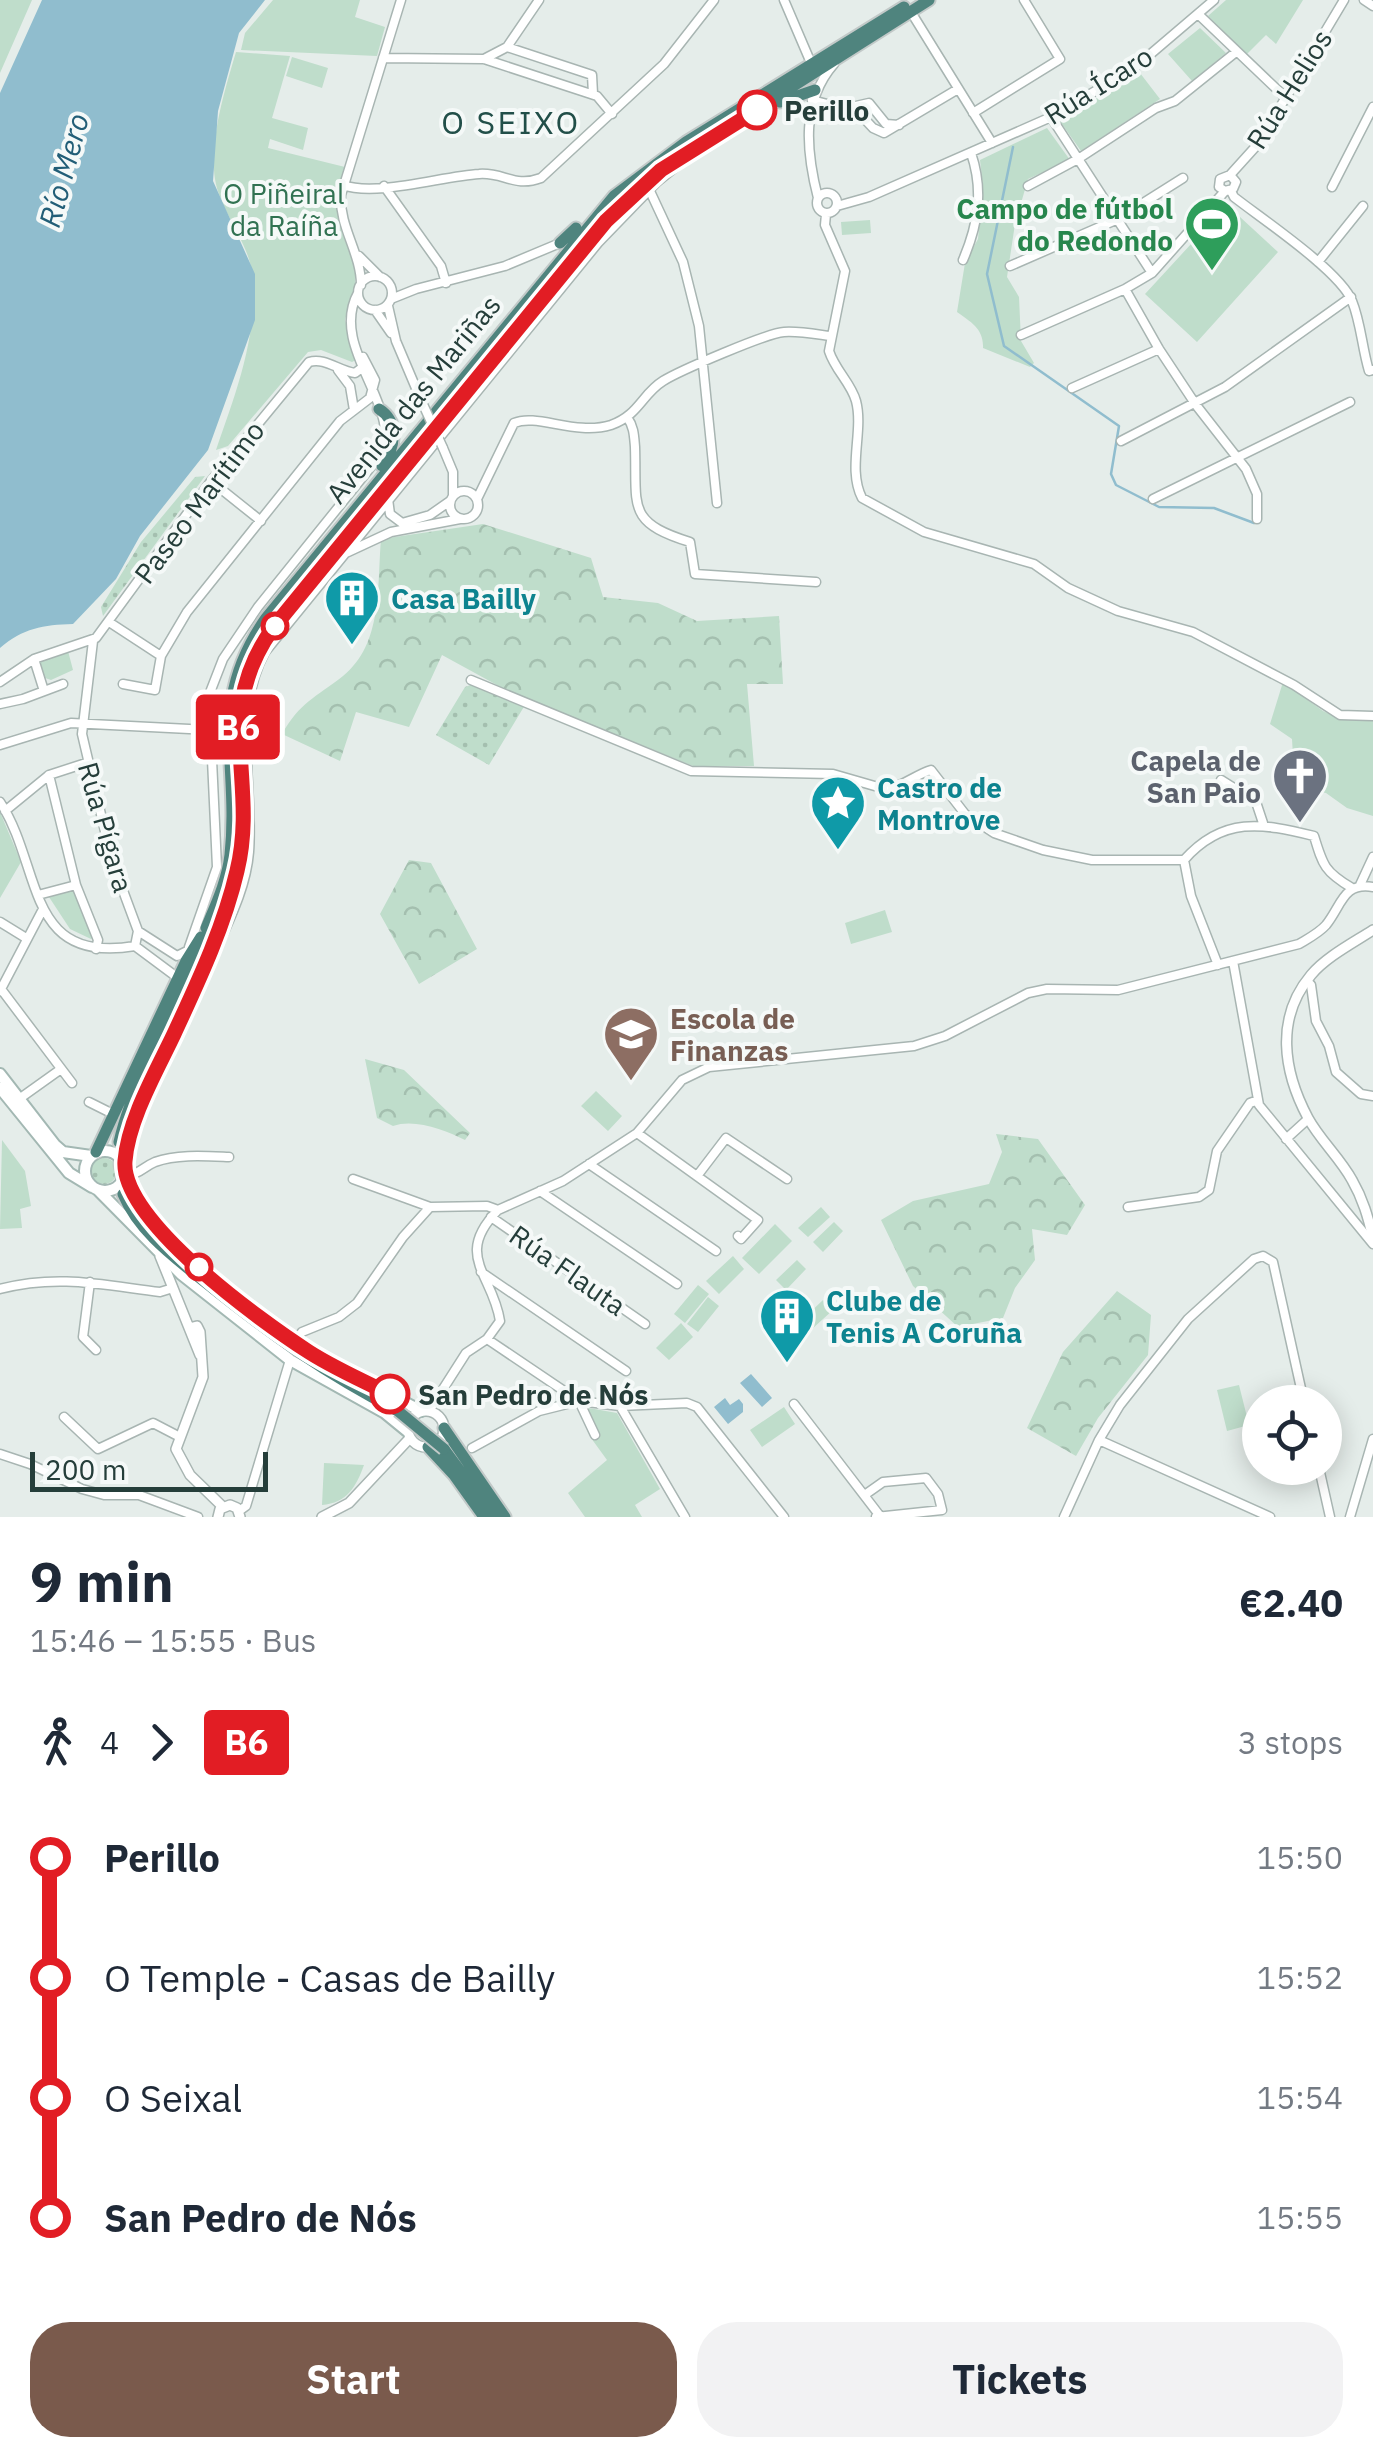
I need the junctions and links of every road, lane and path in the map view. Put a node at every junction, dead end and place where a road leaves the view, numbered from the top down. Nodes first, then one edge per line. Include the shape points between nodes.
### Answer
1 (401, 0) edge
2 (539, 0) edge
3 (714, 0) edge
4 (784, 0) edge
5 (929, 0) edge
6 (1024, 0) edge
7 (1214, 0) edge
8 (1344, 0) edge
9 (1364, 0) edge
10 (913, 6) edge
11 (1373, 6) edge
12 (1198, 14) junction
13 (506, 47) junction
14 (1236, 52) junction
15 (840, 56) junction
16 (384, 58) junction
17 (484, 59) junction
18 (811, 64) junction
19 (958, 89) junction
20 (592, 94) junction
21 (814, 95) junction
22 (1287, 99) junction
23 (1373, 107) edge
24 (846, 108) junction
25 (973, 113) junction
26 (612, 114) junction
27 (1051, 117) junction
28 (899, 125) junction
29 (702, 144) junction
30 (992, 144) junction
31 (971, 154) junction
32 (1078, 158) junction
33 (644, 171) junction
34 (1184, 178) dead end
35 (343, 185) junction
36 (384, 186) junction
37 (1028, 186) dead end
38 (1332, 187) dead end
39 (649, 190) junction
40 (1228, 191) junction
41 (822, 196) junction
42 (837, 206) junction
43 (1363, 206) dead end
44 (826, 214) junction
45 (1118, 219) junction
46 (560, 243) joint
47 (356, 253) junction
48 (963, 260) dead end
49 (1318, 262) junction
50 (1010, 266) dead end
51 (1152, 273) junction
52 (380, 277) junction
53 (389, 284) junction
54 (446, 284) junction
55 (359, 289) junction
56 (416, 289) junction
57 (1125, 289) junction
58 (1351, 298) junction
59 (389, 302) junction
60 (371, 309) junction
61 (351, 327) junction
62 (1021, 335) dead end
63 (830, 336) junction
64 (396, 341) junction
65 (355, 344) junction
66 (1159, 349) junction
67 (704, 363) junction
68 (362, 367) junction
69 (338, 370) junction
70 (1373, 370) edge
71 (1072, 388) dead end
72 (372, 395) junction
73 (1350, 402) dead end
74 (1196, 405) junction
75 (380, 409) junction
76 (354, 410) junction
77 (627, 417) junction
78 (1121, 440) dead end
79 (1238, 457) junction
80 (450, 465) junction
81 (486, 479) junction
82 (211, 481) junction
83 (467, 491) junction
84 (452, 498) junction
85 (388, 499) junction
86 (477, 499) junction
87 (1153, 499) dead end
88 (717, 503) dead end
89 (460, 518) junction
90 (1256, 518) dead end
91 (260, 521) junction
92 (320, 551) junction
93 (334, 565) junction
94 (816, 582) dead end
95 (110, 622) junction
96 (93, 640) junction
97 (161, 656) junction
98 (34, 659) junction
99 (471, 680) dead end
100 (0, 682) edge
101 (63, 684) dead end
102 (123, 684) dead end
103 (44, 691) junction
104 (0, 704) edge
105 (1373, 716) edge
106 (81, 722) junction
107 (209, 730) junction
108 (0, 745) edge
109 (86, 762) junction
110 (50, 775) junction
111 (1221, 780) dead end
112 (3, 806) edge
113 (1263, 824) junction
114 (1373, 857) edge
115 (1184, 860) junction
116 (76, 885) junction
117 (1356, 886) junction
118 (1373, 887) edge
119 (38, 895) junction
120 (43, 909) junction
121 (0, 922) edge
122 (1373, 930) edge
123 (138, 931) junction
124 (201, 937) junction
125 (26, 938) junction
126 (135, 946) junction
127 (96, 949) junction
128 (187, 956) junction
129 (1233, 961) junction
130 (1218, 965) junction
131 (1307, 982) junction
132 (185, 985) junction
133 (1, 990) edge
134 (61, 1069) junction
135 (0, 1074) edge
136 (72, 1083) dead end
137 (0, 1088) edge
138 (1373, 1096) edge
139 (1258, 1100) junction
140 (16, 1102) junction
141 (89, 1102) dead end
142 (0, 1107) edge
143 (115, 1115) junction
144 (1308, 1119) junction
145 (638, 1133) junction
146 (1286, 1138) junction
147 (119, 1142) tunnel mouth
148 (94, 1154) junction
149 (229, 1157) dead end
150 (589, 1164) junction
151 (125, 1172) junction
152 (696, 1176) junction
153 (352, 1179) dead end
154 (787, 1179) dead end
155 (95, 1188) junction
156 (540, 1190) junction
157 (123, 1194) tunnel mouth
158 (430, 1207) junction
159 (1128, 1207) dead end
160 (494, 1213) junction
161 (738, 1236) dead end
162 (1373, 1241) edge
163 (716, 1251) dead end
164 (160, 1256) junction
165 (479, 1271) junction
166 (90, 1282) junction
167 (677, 1284) dead end
168 (0, 1288) edge
169 (173, 1288) junction
170 (645, 1324) dead end
171 (486, 1339) junction
172 (295, 1342) junction
173 (96, 1350) dead end
174 (290, 1360) junction
175 (626, 1371) dead end
176 (1300, 1385) edge
177 (439, 1398) junction
178 (579, 1401) junction
179 (794, 1404) dead end
180 (620, 1406) junction
181 (425, 1411) junction
182 (64, 1417) dead end
183 (442, 1423) junction
184 (408, 1435) junction
185 (595, 1435) dead end
186 (178, 1436) junction
187 (1373, 1439) edge
188 (1098, 1440) junction
189 (423, 1446) junction
190 (472, 1448) dead end
191 (400, 1451) junction
192 (0, 1454) edge
193 (1323, 1485) edge
194 (866, 1494) junction
195 (220, 1512) edge
196 (239, 1514) edge
197 (878, 1516) edge
198 (198, 1517) edge
199 (322, 1517) edge
200 (484, 1517) edge
201 (494, 1517) edge
202 (505, 1517) edge
203 (685, 1517) edge
204 (784, 1517) edge
205 (1064, 1517) edge
206 (1270, 1517) edge
207 (1330, 1517) edge
208 (1350, 1517) edge

1 - 16 street
2 - 13 street
3 - 26 street via 664,64
4 - 18 street
5 - 10 highway, Avenida das Mariñas
6 - 25 street via 1060,60
7 - 12 street, Rúa Ícaro
8 - 22 street, Rúa Helios
9 - 11 street
10 - 15 highway, Avenida das Mariñas
10 - 18 highway, Avenida das Mariñas
10 - 19 street
12 - 14 street
12 - 27 street, Rúa Ícaro via 1133,69
13 - 17 street
13 - 20 street via 592,75
14 - 22 street
14 - 32 street via 1175,101
15 - 21 street
15 - 29 highway, Avenida das Mariñas
16 - 17 street
16 - 35 street
17 - 20 street
18 - 33 highway, Avenida das Mariñas
19 - 25 street
19 - 28 street
20 - 26 street
21 - 24 street
21 - 29 highway via 796,96
21 - 41 street via 809,131 814,182
22 - 40 street, Rúa Helios via 1230,175 1236,182
23 - 38 street
24 - 28 street via 870,103 886,124
24 - 28 street via 864,115 878,132
25 - 30 street
26 - 36 street via 531,182 481,174
27 - 30 street, Rúa Ícaro
27 - 32 street
29 - 39 street
29 - 132 highway, Avenida das Mariñas via 644,183 606,221 260,646 240,705 238,869
30 - 31 street, Rúa Ícaro
31 - 42 street, Rúa Ícaro
31 - 48 street via 979,194
32 - 37 street
32 - 45 street
33 - 46 highway via 616,188
33 - 92 highway, Avenida das Mariñas via 584,230
34 - 45 street
35 - 36 street
35 - 47 street via 342,214
36 - 54 street via 441,266
39 - 67 street via 684,262
39 - 85 street via 598,242
40 - 49 street
40 - 51 street
41 - 42 street via 835,196
41 - 44 street via 818,208
42 - 44 street
43 - 49 street
44 - 63 street via 845,271
45 - 50 street
45 - 51 street
46 - 54 street
47 - 52 street
47 - 55 street
49 - 58 street
51 - 57 street
52 - 53 street
52 - 55 street
53 - 56 street
53 - 59 street
54 - 56 street
55 - 60 street
55 - 61 street
56 - 59 street
57 - 62 street
57 - 66 street
58 - 70 street
58 - 74 street
59 - 60 street
59 - 64 street
60 - 61 street
60 - 64 street
61 - 65 street
63 - 67 street via 781,332
63 - 105 street via 832,360 858,408 857,485 867,502 924,532 1034,564 1118,611 1192,632 1340,716
64 - 80 street, bridge
65 - 68 street
65 - 72 street via 375,380
66 - 71 street
66 - 74 street
67 - 77 street via 658,384
67 - 88 street
68 - 69 street, Paseo Marítimo via 355,373
68 - 72 street
69 - 76 street via 350,386
69 - 82 street, Paseo Marítimo via 322,360 309,362
72 - 75 street
72 - 76 street
73 - 79 street
74 - 78 street
74 - 79 street
75 - 76 street
75 - 92 highway via 392,426 391,452
75 - 107 street via 387,427 382,453 223,659 209,695
76 - 91 street
77 - 81 street via 574,430 518,420
77 - 94 street via 634,427 642,518 655,531 690,542 696,574
79 - 87 street
79 - 90 street via 1254,483
80 - 83 street
80 - 84 street
81 - 83 street
81 - 86 street
82 - 91 street
82 - 95 street, Paseo Marítimo
83 - 84 street
83 - 86 street
84 - 85 street via 430,515 402,523 390,514
84 - 89 street via 450,510
85 - 93 street
86 - 89 street via 474,514
89 - 93 street via 380,535
91 - 97 street via 186,612
92 - 124 highway, Avenida das Mariñas via 255,634 237,671 228,718 230,857
93 - 132 street via 272,642 252,681 248,858 210,963
95 - 96 street, Paseo Marítimo
95 - 97 street
96 - 98 street, Paseo Marítimo
96 - 106 street, Rúa Pígara
97 - 102 street via 155,690
98 - 100 street, Paseo Marítimo
98 - 103 street
99 - 115 street via 691,771 833,774 892,789 931,770 966,814 994,834 1092,860
101 - 103 street
103 - 104 street
106 - 107 street
106 - 108 street
106 - 109 street, Rúa Pígara
107 - 128 street via 217,867
109 - 110 street
109 - 123 street, Rúa Pígara
110 - 112 street
110 - 116 street
111 - 113 street via 1256,802
112 - 119 street
113 - 115 street via 1222,831
113 - 117 street via 1314,836 1331,876
114 - 117 street
115 - 130 street
116 - 119 street
116 - 127 street
117 - 118 street
117 - 129 street via 1323,929 1299,944
119 - 120 street
120 - 125 street
120 - 127 street via 74,944
121 - 125 street
122 - 131 street
123 - 126 street
123 - 128 street
124 - 128 highway
124 - 132 highway, Avenida das Mariñas
125 - 133 street
126 - 127 street
126 - 132 street
128 - 132 highway
129 - 130 street
129 - 139 street
130 - 145 street via 1118,990 1028,992 914,1046 709,1068 682,1080
131 - 138 street via 1336,1072
131 - 144 street via 1286,1023 1286,1044
132 - 143 highway
132 - 147 highway, Avenida das Mariñas
132 - 151 highway via 130,1139
133 - 134 street
134 - 136 street
134 - 140 street
135 - 140 main road
137 - 140 main road
139 - 146 street
139 - 159 street via 1250,1102 1217,1152 1209,1190
140 - 142 street
140 - 148 main road via 63,1152
140 - 155 main road via 70,1173
141 - 143 street
143 - 148 highway
144 - 146 street
144 - 162 street via 1352,1179
145 - 150 street
145 - 152 street
146 - 162 street
148 - 151 main road via 116,1154
148 - 155 main road via 85,1172
149 - 151 street via 156,1162 135,1175
150 - 156 street
150 - 163 street
151 - 155 main road via 114,1190
151 - 172 main road via 156,1228
152 - 154 street via 726,1138
152 - 161 street via 758,1220
153 - 158 street
155 - 164 main road
156 - 160 street
156 - 167 street
157 - 201 highway, bridge via 154,1238 269,1334 398,1411 444,1450
158 - 160 street via 488,1206
158 - 172 street via 357,1303
160 - 165 street via 476,1249
160 - 170 street, Rúa Flauta
164 - 169 street
164 - 174 main road
165 - 171 street via 500,1321
165 - 175 street
166 - 168 street via 36,1280
166 - 169 street
166 - 173 street via 82,1338
169 - 186 street via 190,1328 198,1326 203,1365
171 - 177 street via 466,1353
171 - 178 street
172 - 181 main road
174 - 184 main road via 385,1412
174 - 196 street
176 - 188 street via 1272,1262 1263,1256 1188,1320
177 - 181 street
177 - 183 street
178 - 180 street
178 - 185 street
178 - 190 street via 538,1411
179 - 194 street
180 - 203 street
180 - 204 street via 697,1407
181 - 183 street
181 - 184 street via 412,1417
182 - 186 street via 98,1449 153,1423
183 - 189 street via 441,1439
183 - 202 highway
184 - 189 street
184 - 191 street
186 - 195 street via 181,1462
187 - 208 street
188 - 205 street
188 - 206 street
189 - 191 street
189 - 200 highway
191 - 199 street via 350,1503
192 - 198 street via 82,1490 139,1495
193 - 207 street
194 - 197 street
194 - 197 street via 883,1482 926,1478 942,1510
195 - 196 street via 230,1505

